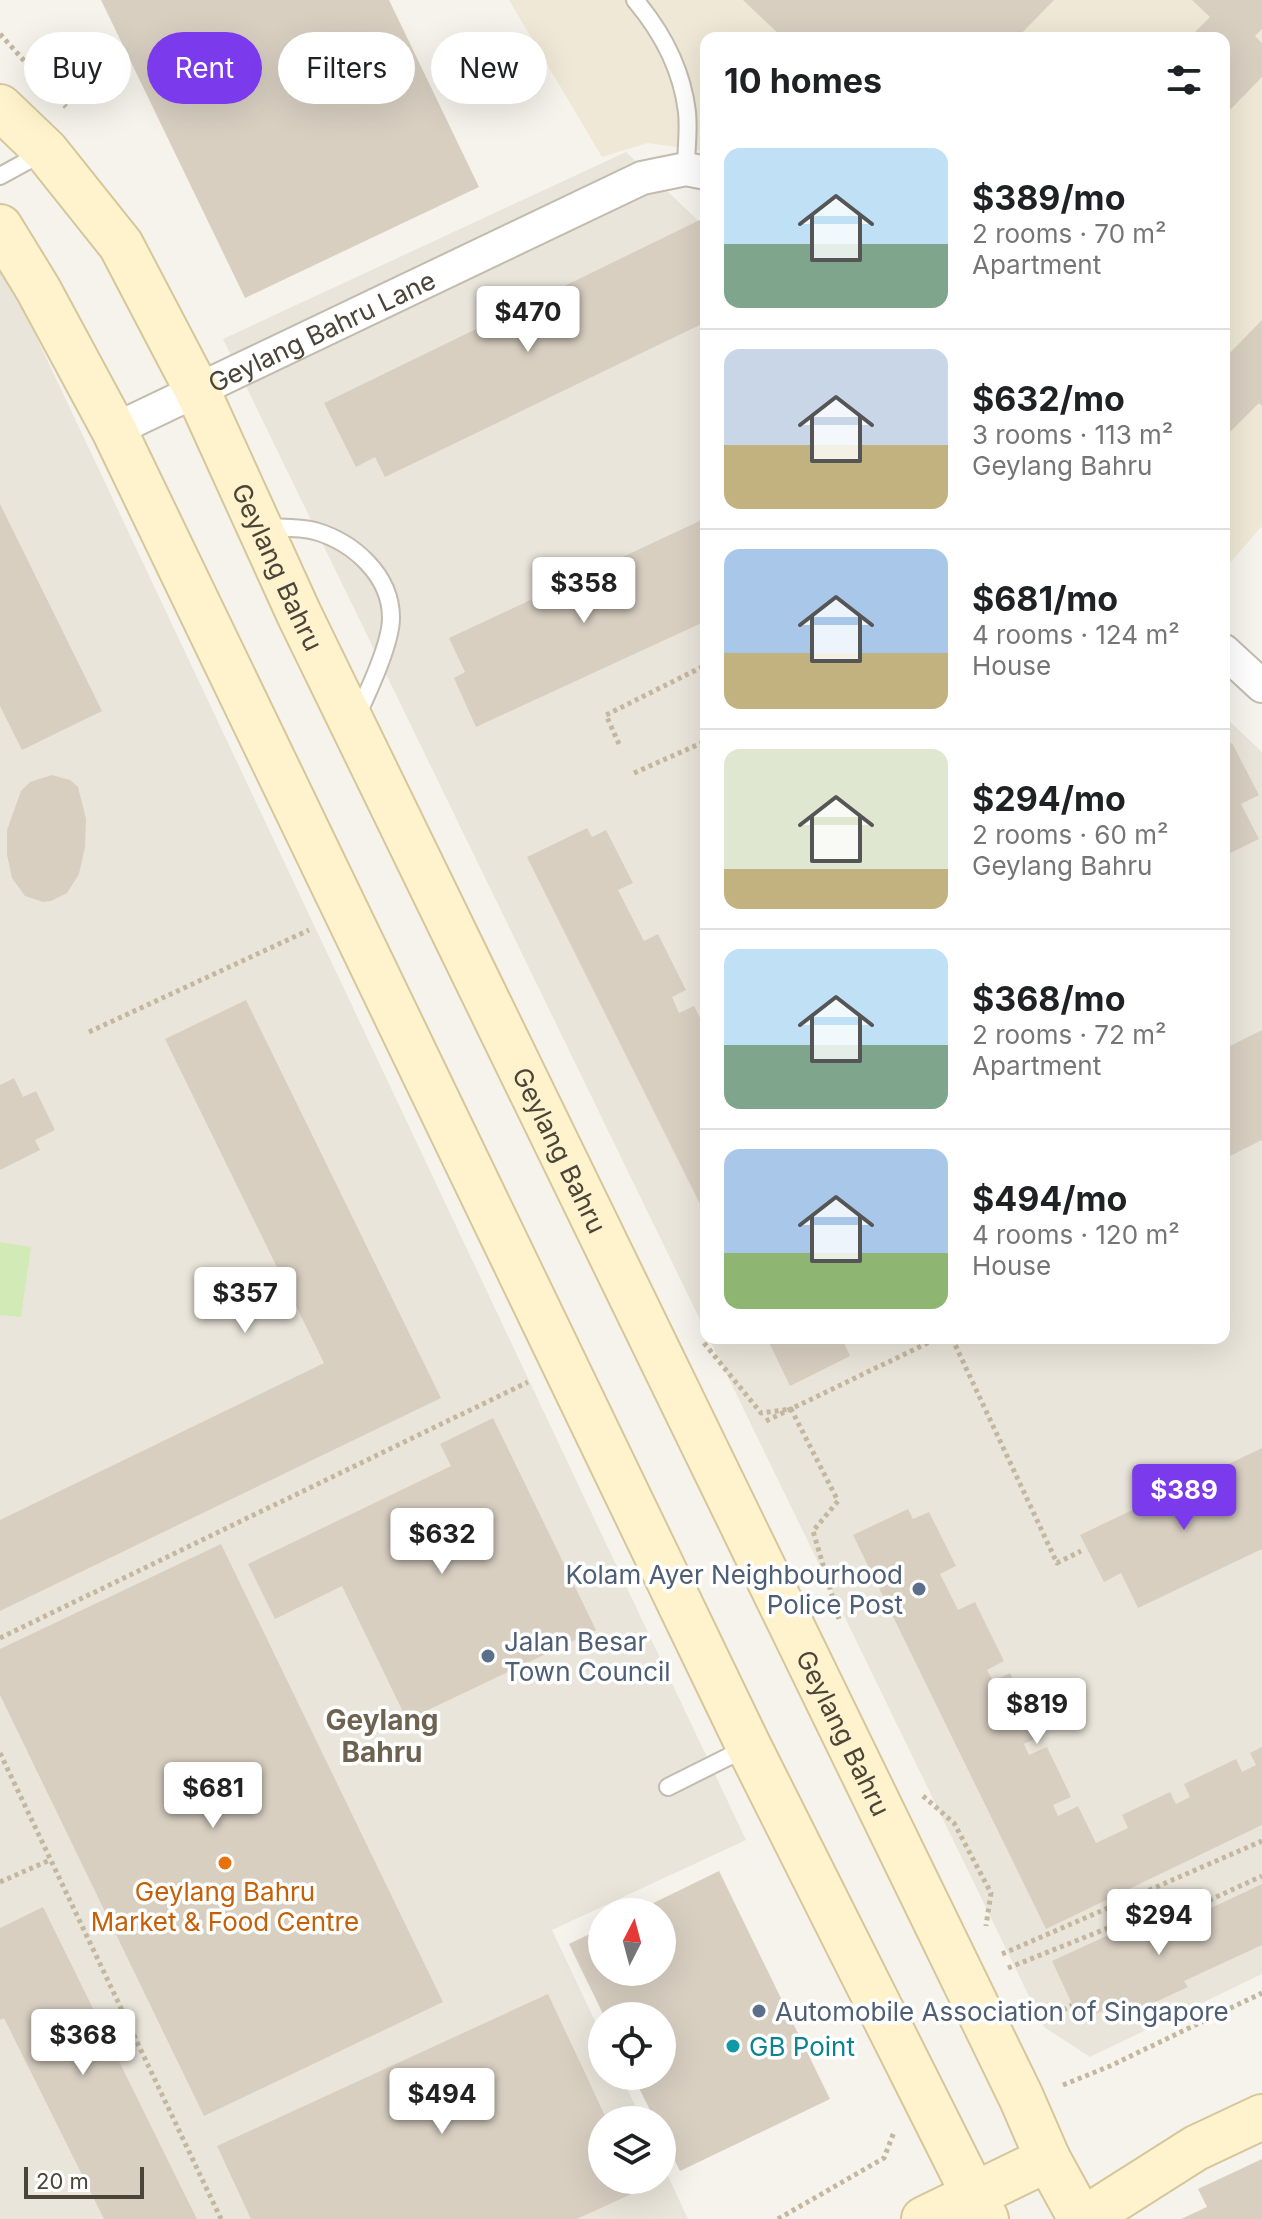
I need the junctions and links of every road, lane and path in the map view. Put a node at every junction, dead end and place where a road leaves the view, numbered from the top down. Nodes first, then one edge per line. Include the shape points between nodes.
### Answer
1 (635, 0) edge
2 (0, 107) edge
3 (46, 151) junction
4 (696, 171) edge
5 (0, 176) edge
6 (0, 227) edge
7 (198, 392) junction
8 (114, 430) junction
9 (259, 527) junction
10 (1230, 657) edge
11 (700, 668) edge
12 (1262, 686) edge
13 (353, 725) junction
14 (619, 744) dead end
15 (700, 744) edge
16 (634, 773) dead end
17 (310, 929) dead end
18 (89, 1032) dead end
19 (926, 1344) edge
20 (955, 1344) edge
21 (538, 1378) dead end
22 (766, 1421) dead end
23 (1081, 1551) dead end
24 (0, 1638) edge
25 (749, 1747) junction
26 (0, 1753) edge
27 (668, 1787) dead end
28 (954, 1823) dead end
29 (1262, 1841) edge
30 (50, 1860) junction
31 (1262, 1876) edge
32 (0, 1882) edge
33 (990, 1934) dead end
34 (996, 1944) dead end
35 (1002, 1954) junction
36 (1008, 1968) junction
37 (1014, 1981) dead end
38 (1262, 1993) edge
39 (1072, 2005) dead end
40 (1056, 2014) dead end
41 (1057, 2072) dead end
42 (1262, 2117) edge
43 (1196, 2148) junction
44 (1048, 2159) junction
45 (980, 2207) edge
46 (221, 2219) edge
47 (924, 2219) edge
48 (1083, 2219) edge
49 (1130, 2219) edge

1 - 4 lane via 656,25 676,66
2 - 3 main road, Geylang Bahru
3 - 5 lane
3 - 7 main road, Geylang Bahru via 121,245
4 - 7 street, Geylang Bahru Lane via 642,178
6 - 8 main road
7 - 8 street, Geylang Bahru Lane
7 - 9 main road, Geylang Bahru
8 - 25 main road
9 - 13 main road, Geylang Bahru
9 - 13 lane via 314,531 352,546 383,582 391,619 380,662
10 - 12 street
11 - 14 path via 606,715
13 - 44 main road, Geylang Bahru
15 - 16 path
17 - 18 path
19 - 22 path
20 - 23 path via 1057,1563
21 - 24 path
25 - 27 lane
25 - 45 main road
26 - 30 path
28 - 33 path via 991,1893 985,1924
29 - 35 path
30 - 32 path
30 - 46 path
31 - 36 path via 1179,1914 1173,1902
34 - 35 path
35 - 36 path
36 - 37 path
38 - 41 path via 1063,2085
39 - 40 path
42 - 43 main road
43 - 48 main road
43 - 49 main road
44 - 45 main road
44 - 48 main road, Geylang Bahru
45 - 47 main road

